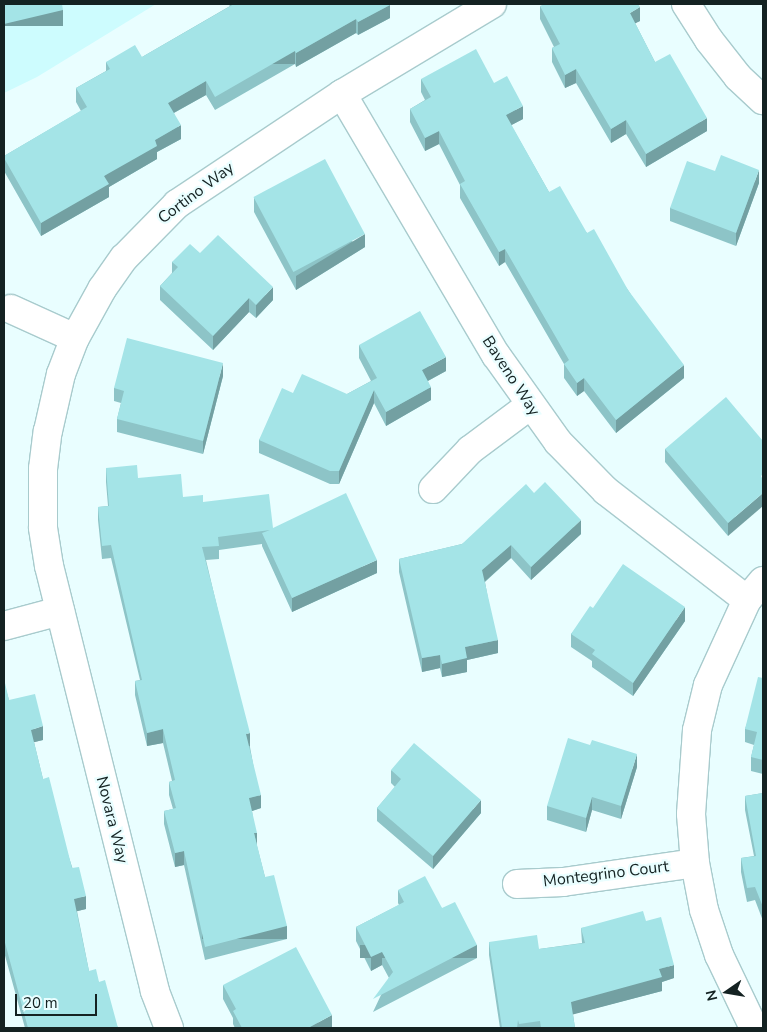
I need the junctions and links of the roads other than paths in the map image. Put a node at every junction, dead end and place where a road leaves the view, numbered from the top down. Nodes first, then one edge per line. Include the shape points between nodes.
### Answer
1 (492, 4) edge
2 (686, 4) edge
3 (342, 94) junction
4 (763, 100) edge
5 (10, 309) dead end
6 (75, 338) junction
7 (529, 406) junction
8 (433, 489) dead end
9 (755, 591) edge
10 (60, 611) junction
11 (4, 626) edge
12 (695, 863) junction
13 (517, 884) dead end
14 (168, 1028) edge
15 (754, 1028) edge

1 - 3 street, Cortino Way
2 - 4 street via 738,77
3 - 6 street, Cortino Way via 177,204 124,258 102,289
3 - 7 street, Baveno Way
5 - 6 street
6 - 10 street, Cortino Way via 59,384 43,469 44,527
7 - 8 street via 470,450
7 - 9 street, Baveno Way via 558,442 606,491
9 - 12 street via 708,684 697,730 691,814
10 - 11 street
10 - 14 street, Novara Way via 155,992
12 - 13 street, Montegrino Court via 564,882
12 - 15 street via 704,910 719,955

